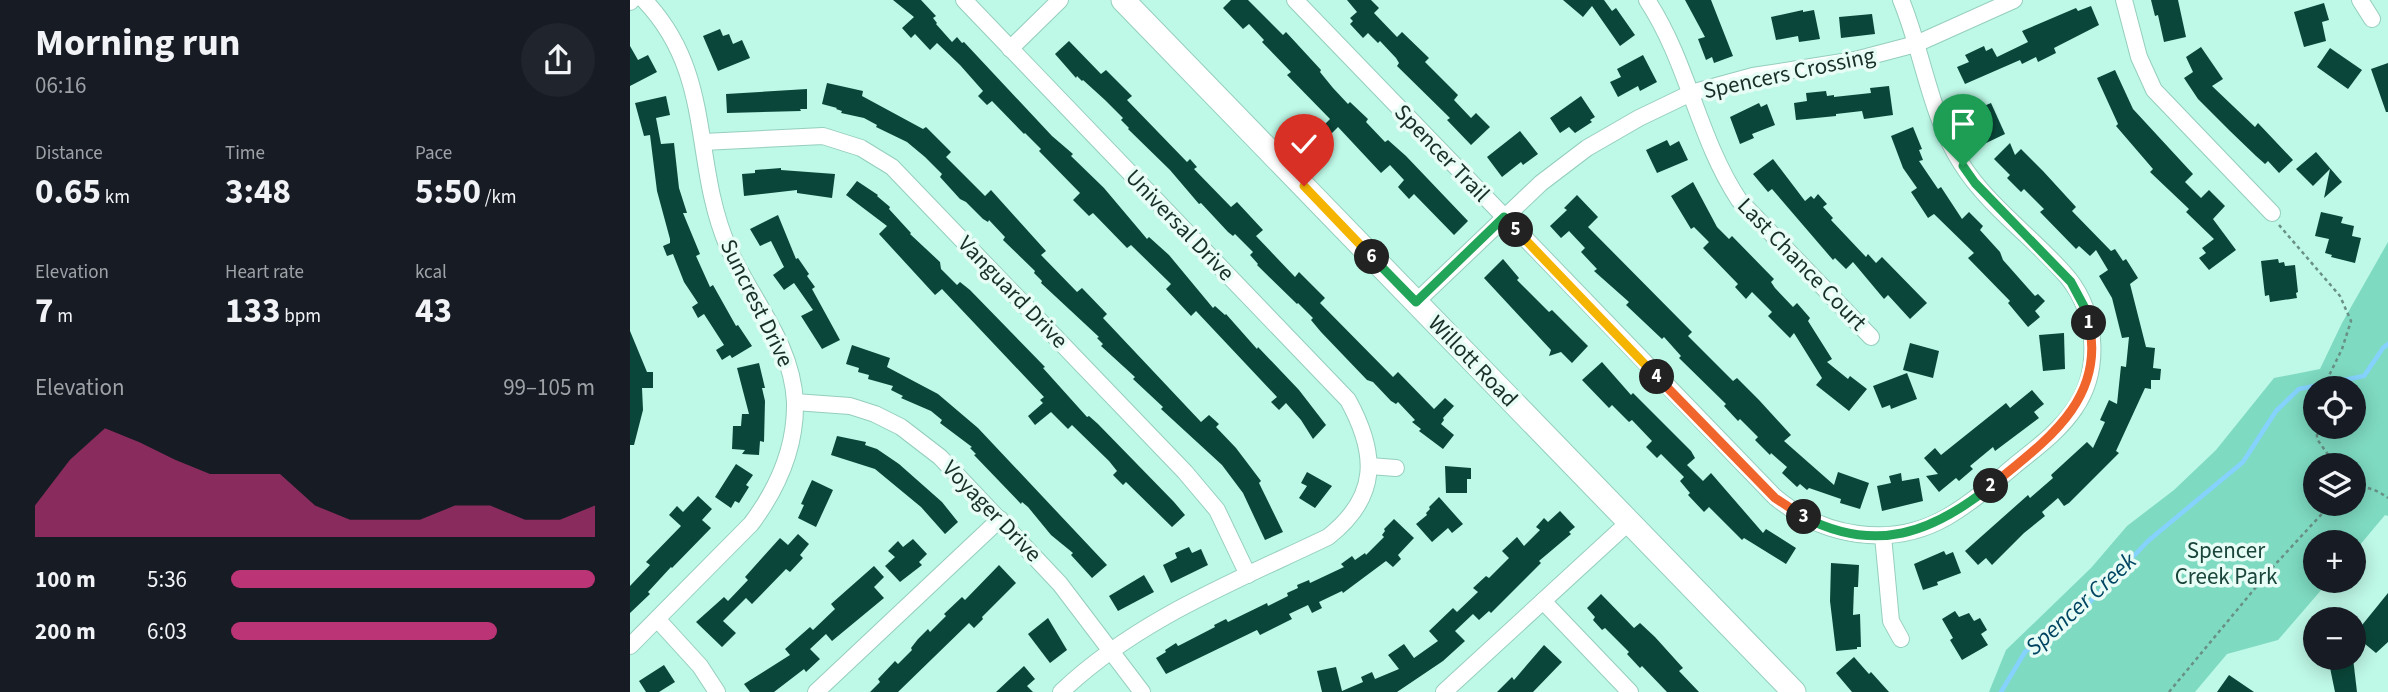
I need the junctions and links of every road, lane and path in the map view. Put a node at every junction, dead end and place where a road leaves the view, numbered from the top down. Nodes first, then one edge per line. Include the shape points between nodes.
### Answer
1 (644, 0) edge
2 (964, 0) edge
3 (1060, 0) edge
4 (1123, 0) edge
5 (1295, 0) edge
6 (1647, 0) edge
7 (1901, 0) edge
8 (2014, 0) edge
9 (2124, 0) edge
10 (2360, 0) edge
11 (2372, 19) dead end
12 (1916, 44) junction
13 (1010, 49) junction
14 (1691, 93) junction
15 (703, 142) junction
16 (2272, 213) joint
17 (1504, 217) junction
18 (1416, 302) junction
19 (1871, 337) dead end
20 (2328, 376) edge
21 (794, 402) junction
22 (1370, 466) junction
23 (1396, 468) dead end
24 (2366, 488) edge
25 (2388, 498) edge
26 (2320, 516) edge
27 (1000, 519) junction
28 (1629, 522) junction
29 (1883, 536) junction
30 (1248, 575) junction
31 (1543, 601) junction
32 (658, 620) junction
33 (1901, 639) dead end
34 (630, 646) edge
35 (1110, 650) junction
36 (717, 692) edge
37 (816, 692) edge
38 (1061, 692) edge
39 (1142, 692) edge
40 (1444, 692) edge
41 (1630, 692) edge
42 (1794, 692) edge
43 (2169, 692) edge

1 - 15 street, Suncrest Drive via 668,29 681,55
2 - 13 street, Universal Drive
3 - 13 street
4 - 18 main road, Willott Road
5 - 17 street, Spencer Trail
6 - 14 street, Last Chance Court
7 - 12 street, Spencer Trail
8 - 12 street, Spencers Crossing
9 - 16 street via 2138,57 2154,90
10 - 11 street
12 - 14 street, Spencers Crossing
12 - 29 street, Spencer Trail via 1945,131 1963,166 2079,295 2090,327 2092,362 2075,408 2000,479 1970,503 1925,528
13 - 22 street, Universal Drive via 1348,400 1367,440
14 - 17 street, Spencers Crossing via 1587,148
14 - 19 street, Last Chance Court via 1721,170 1739,200
15 - 21 street, Suncrest Drive via 721,228 783,348 792,374
15 - 30 street, Vanguard Drive via 823,136 861,148 892,167 1193,480 1217,510
16 - 20 path via 2340,296 2351,321
17 - 18 street, Spencers Crossing
17 - 29 street, Spencer Trail via 1781,503 1835,530
18 - 28 main road, Willott Road
21 - 27 street, Voyager Drive via 850,406 901,427 940,457
21 - 32 street, Suncrest Drive via 788,453 767,503
22 - 23 street
22 - 30 street, Universal Drive via 1360,501 1340,527
24 - 25 path
26 - 43 path
27 - 35 street, Voyager Drive via 1060,584
27 - 37 street
28 - 31 street
28 - 42 main road, Willott Road
29 - 33 street via 1891,621
30 - 35 street, Universal Drive via 1163,615
31 - 40 street
31 - 41 street
32 - 34 street, Suncrest Drive
32 - 36 street
35 - 38 street, Universal Drive
35 - 39 street, Voyager Drive

